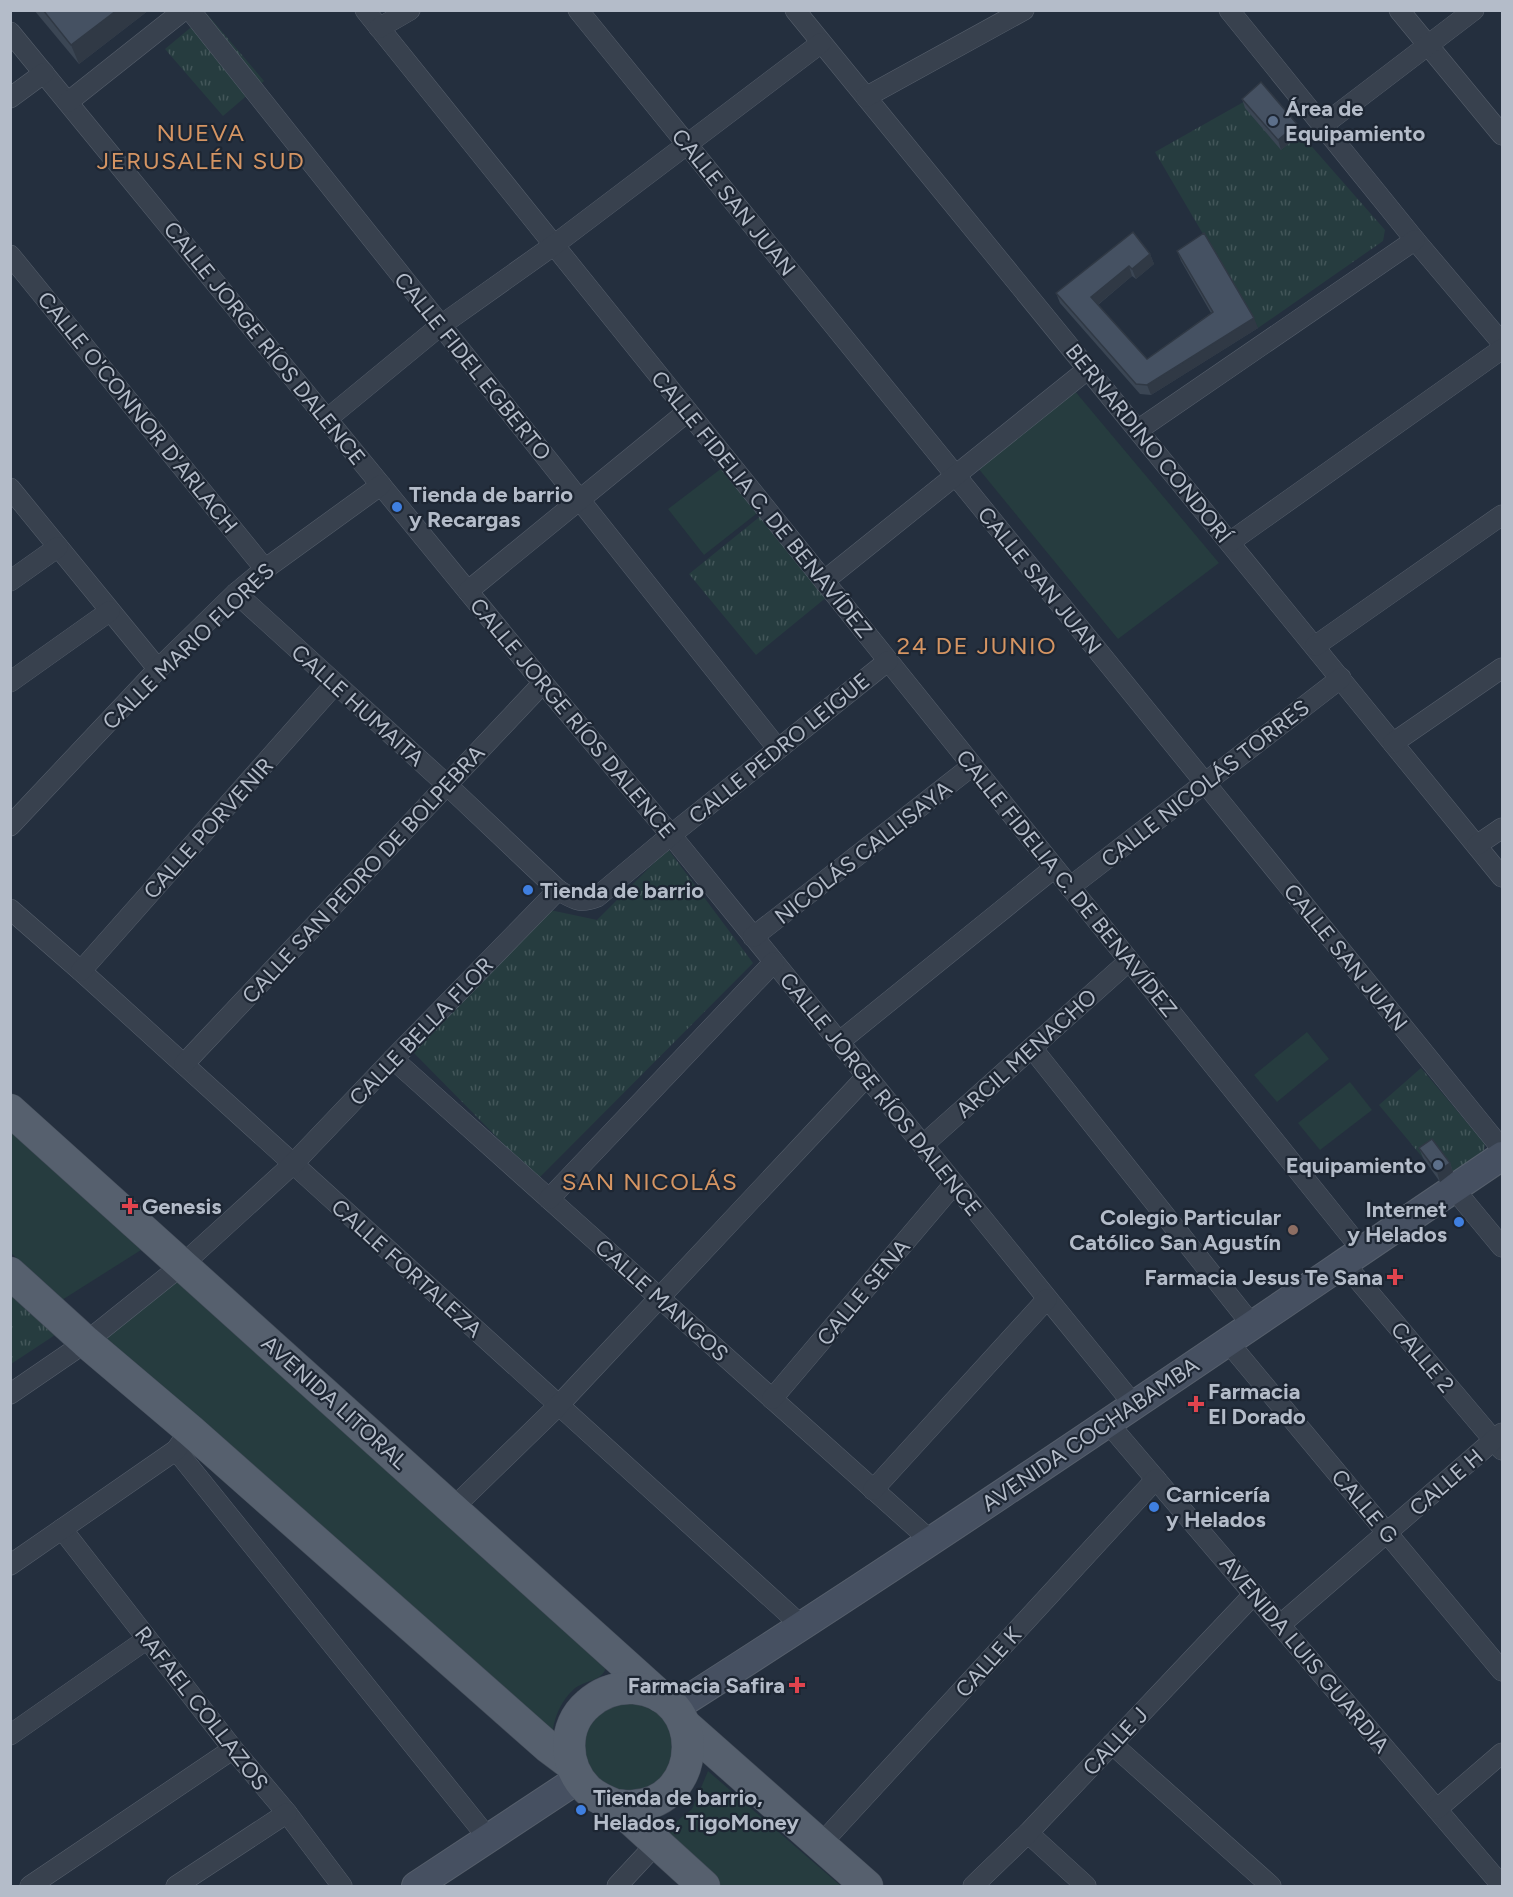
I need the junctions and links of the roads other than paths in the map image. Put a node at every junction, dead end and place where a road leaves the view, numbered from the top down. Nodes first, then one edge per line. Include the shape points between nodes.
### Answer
1 (184, 10) edge
2 (190, 10) edge
3 (365, 10) edge
4 (410, 10) edge
5 (578, 10) edge
6 (795, 10) edge
7 (1024, 10) edge
8 (1229, 10) edge
9 (1399, 10) edge
10 (1474, 10) edge
11 (379, 28) junction
12 (10, 32) edge
13 (821, 43) junction
14 (1428, 46) junction
15 (44, 73) junction
16 (866, 97) junction
17 (10, 98) edge
18 (68, 102) junction
19 (1322, 126) junction
20 (1503, 135) edge
21 (687, 144) junction
22 (1415, 240) junction
23 (554, 245) junction
24 (10, 255) edge
25 (440, 326) junction
26 (1503, 343) edge
27 (1503, 350) edge
28 (1088, 369) junction
29 (687, 412) junction
30 (327, 419) junction
31 (1138, 430) junction
32 (956, 476) junction
33 (381, 484) junction
34 (10, 488) edge
35 (580, 500) junction
36 (1503, 515) edge
37 (1230, 542) junction
38 (58, 547) junction
39 (265, 568) junction
40 (10, 581) edge
41 (824, 581) junction
42 (468, 591) junction
43 (236, 593) junction
44 (110, 611) junction
45 (1315, 646) junction
46 (888, 661) junction
47 (1503, 668) edge
48 (158, 669) junction
49 (1341, 678) junction
50 (10, 682) edge
51 (335, 684) junction
52 (543, 684) junction
53 (1394, 743) junction
54 (778, 749) junction
55 (972, 766) junction
56 (1205, 783) junction
57 (446, 784) junction
58 (10, 826) edge
59 (1503, 828) edge
60 (671, 835) junction
61 (1477, 845) junction
62 (1054, 868) junction
63 (1503, 877) edge
64 (1070, 887) junction
65 (558, 890) junction
66 (10, 909) edge
67 (753, 937) junction
68 (1129, 961) junction
69 (774, 962) junction
70 (81, 971) junction
71 (839, 1042) junction
72 (1032, 1048) junction
73 (393, 1059) junction
74 (184, 1065) junction
75 (867, 1076) junction
76 (10, 1110) edge
77 (923, 1146) junction
78 (1503, 1149) edge
79 (1503, 1156) edge
80 (293, 1164) junction
81 (954, 1184) junction
82 (1454, 1189) junction
83 (549, 1199) junction
84 (1503, 1247) edge
85 (1353, 1257) junction
86 (182, 1265) junction
87 (10, 1273) edge
88 (660, 1298) junction
89 (1047, 1299) junction
90 (1252, 1325) junction
91 (86, 1342) junction
92 (1228, 1342) junction
93 (10, 1394) edge
94 (772, 1399) junction
95 (558, 1406) junction
96 (1134, 1406) junction
97 (1108, 1423) junction
98 (183, 1440) junction
99 (1500, 1442) edge
100 (1156, 1479) junction
101 (873, 1490) junction
102 (453, 1508) junction
103 (62, 1529) junction
104 (1388, 1532) junction
105 (931, 1541) junction
106 (10, 1564) edge
107 (1254, 1593) junction
108 (1280, 1625) junction
109 (802, 1626) junction
110 (147, 1639) junction
111 (1503, 1671) edge
112 (673, 1709) junction
113 (10, 1735) edge
114 (1112, 1744) junction
115 (233, 1749) junction
116 (1503, 1753) edge
117 (575, 1772) junction
118 (615, 1805) junction
119 (1437, 1809) junction
120 (287, 1814) junction
121 (1028, 1833) junction
122 (488, 1838) junction
123 (657, 1843) junction
124 (820, 1845) junction
125 (1503, 1886) edge
126 (30, 1887) edge
127 (176, 1887) edge
128 (342, 1887) edge
129 (416, 1887) edge
130 (617, 1887) edge
131 (704, 1887) edge
132 (867, 1887) edge
133 (973, 1887) edge
134 (1086, 1887) edge
135 (1271, 1887) edge

1 - 18 street
2 - 25 street, CALLE FIDEL EGBERTO
3 - 11 street, CALLE FIDELIA C. DE BENAVÍDEZ
4 - 11 street
5 - 21 street, CALLE SAN JUAN
6 - 13 street, BERNARDINO CONDORÍ
7 - 16 street
8 - 19 street
9 - 14 street
10 - 14 street
11 - 23 street, CALLE FIDELIA C. DE BENAVÍDEZ
12 - 15 street, CALLE JORGE RÍOS DALENCE
13 - 16 street, BERNARDINO CONDORÍ
13 - 21 street
14 - 19 street
14 - 20 street
15 - 17 street
15 - 18 street, CALLE JORGE RÍOS DALENCE
16 - 28 street, BERNARDINO CONDORÍ
18 - 30 street, CALLE JORGE RÍOS DALENCE
19 - 22 street
21 - 23 street
21 - 32 street, CALLE SAN JUAN
22 - 26 street
22 - 31 street
23 - 25 street
23 - 29 street, CALLE FIDELIA C. DE BENAVÍDEZ
24 - 39 street, CALLE O'CONNOR D'ARLACH
25 - 30 street
25 - 35 street, CALLE FIDEL EGBERTO
27 - 37 street
28 - 31 street, BERNARDINO CONDORÍ
28 - 32 street
29 - 35 street
29 - 41 street, CALLE FIDELIA C. DE BENAVÍDEZ
30 - 33 street, CALLE JORGE RÍOS DALENCE
31 - 37 street, BERNARDINO CONDORÍ
32 - 41 street
32 - 56 street, CALLE SAN JUAN
33 - 39 street, CALLE MARIO FLORES
33 - 42 street, CALLE JORGE RÍOS DALENCE
34 - 38 street
35 - 42 street
35 - 54 street, CALLE FIDEL EGBERTO
36 - 45 street
37 - 45 street, BERNARDINO CONDORÍ
38 - 40 street
38 - 44 street
39 - 43 street, CALLE MARIO FLORES
41 - 46 street, CALLE FIDELIA C. DE BENAVÍDEZ
42 - 52 street, CALLE JORGE RÍOS DALENCE
43 - 48 street, CALLE MARIO FLORES
43 - 51 street, CALLE HUMAITA
44 - 48 street
44 - 50 street
45 - 49 street, BERNARDINO CONDORÍ
46 - 54 street, CALLE PEDRO LEIGUE
46 - 55 street, CALLE FIDELIA C. DE BENAVÍDEZ
47 - 53 street
48 - 58 street, CALLE MARIO FLORES
49 - 53 street, BERNARDINO CONDORÍ
49 - 56 street, CALLE NICOLÁS TORRES
51 - 57 street, CALLE HUMAITA
51 - 70 street, CALLE PORVENIR
52 - 57 street, CALLE SAN PEDRO DE BOLPEBRA
52 - 60 street, CALLE JORGE RÍOS DALENCE
53 - 61 street, BERNARDINO CONDORÍ
54 - 60 street, CALLE PEDRO LEIGUE
55 - 62 street, CALLE FIDELIA C. DE BENAVÍDEZ
55 - 67 street, NICOLÁS CALLISAYA
56 - 64 street, CALLE NICOLÁS TORRES
56 - 78 street, CALLE SAN JUAN
57 - 65 street, CALLE HUMAITA
57 - 74 street, CALLE SAN PEDRO DE BOLPEBRA
59 - 61 street
60 - 65 street via 597,897 576,900
60 - 67 street, CALLE JORGE RÍOS DALENCE
61 - 63 street, BERNARDINO CONDORÍ
62 - 64 street, CALLE FIDELIA C. DE BENAVÍDEZ
62 - 71 street
64 - 68 street, CALLE FIDELIA C. DE BENAVÍDEZ
65 - 73 street, CALLE BELLA FLOR
66 - 70 street, CALLE FORTALEZA
67 - 69 street, CALLE JORGE RÍOS DALENCE
68 - 72 street, ARCIL MENACHO
68 - 85 street, CALLE FIDELIA C. DE BENAVÍDEZ
69 - 71 street, CALLE JORGE RÍOS DALENCE
69 - 83 street
70 - 74 street, CALLE FORTALEZA
71 - 75 street, CALLE JORGE RÍOS DALENCE
72 - 77 street, ARCIL MENACHO
72 - 90 street
73 - 80 street, CALLE BELLA FLOR
73 - 83 street, CALLE MANGOS
74 - 80 street, CALLE FORTALEZA
75 - 77 street, CALLE JORGE RÍOS DALENCE
75 - 88 street
76 - 86 main road, AVENIDA LITORAL
77 - 81 street, CALLE JORGE RÍOS DALENCE
79 - 82 main road, AVENIDA COCHABAMBA
80 - 86 street, CALLE BELLA FLOR
80 - 95 street, CALLE FORTALEZA
81 - 89 street, CALLE JORGE RÍOS DALENCE
81 - 94 street, CALLE SENA
82 - 84 street
82 - 85 main road, AVENIDA COCHABAMBA
83 - 88 street, CALLE MANGOS
85 - 90 main road, AVENIDA COCHABAMBA
85 - 99 street, CALLE 2
86 - 91 street, CALLE BELLA FLOR
86 - 102 main road, AVENIDA LITORAL
87 - 91 main road
88 - 94 street, CALLE MANGOS
88 - 95 street
89 - 96 street, CALLE JORGE RÍOS DALENCE
89 - 101 street
90 - 92 main road, AVENIDA COCHABAMBA
91 - 93 street, CALLE BELLA FLOR
91 - 98 main road
92 - 96 main road, AVENIDA COCHABAMBA
92 - 104 street, CALLE G
94 - 101 street, CALLE MANGOS
95 - 102 street
95 - 109 street, CALLE FORTALEZA
96 - 97 main road, AVENIDA COCHABAMBA
97 - 100 street, AVENIDA LUIS GUARDIA
97 - 105 main road, AVENIDA COCHABAMBA
98 - 103 street
98 - 117 main road
98 - 122 street
99 - 104 street, CALLE H
100 - 107 street, AVENIDA LUIS GUARDIA
100 - 124 street, CALLE K
101 - 105 street, CALLE MANGOS
102 - 112 main road, AVENIDA LITORAL
103 - 106 street
103 - 110 street, RAFAEL COLLAZOS
104 - 108 street, CALLE H
104 - 111 street, CALLE G
105 - 109 main road, AVENIDA COCHABAMBA
107 - 108 street, AVENIDA LUIS GUARDIA
107 - 114 street, CALLE J
108 - 119 street, AVENIDA LUIS GUARDIA
109 - 112 main road, AVENIDA COCHABAMBA
110 - 113 street
110 - 115 street, RAFAEL COLLAZOS
112 - 117 main road via 642,1689 624,1687 595,1698 572,1728 569,1750
112 - 118 main road via 689,1742 680,1778 652,1802
112 - 124 main road, AVENIDA LITORAL
114 - 121 street, CALLE J
114 - 135 street
115 - 120 street, RAFAEL COLLAZOS
115 - 126 street
116 - 119 street
117 - 118 main road via 588,1791
117 - 122 main road
118 - 123 main road
119 - 125 street, AVENIDA LUIS GUARDIA
120 - 127 street
120 - 128 street, RAFAEL COLLAZOS
121 - 133 street, CALLE J
121 - 134 street
122 - 129 main road
123 - 130 street
123 - 131 main road
124 - 132 main road, AVENIDA LITORAL

